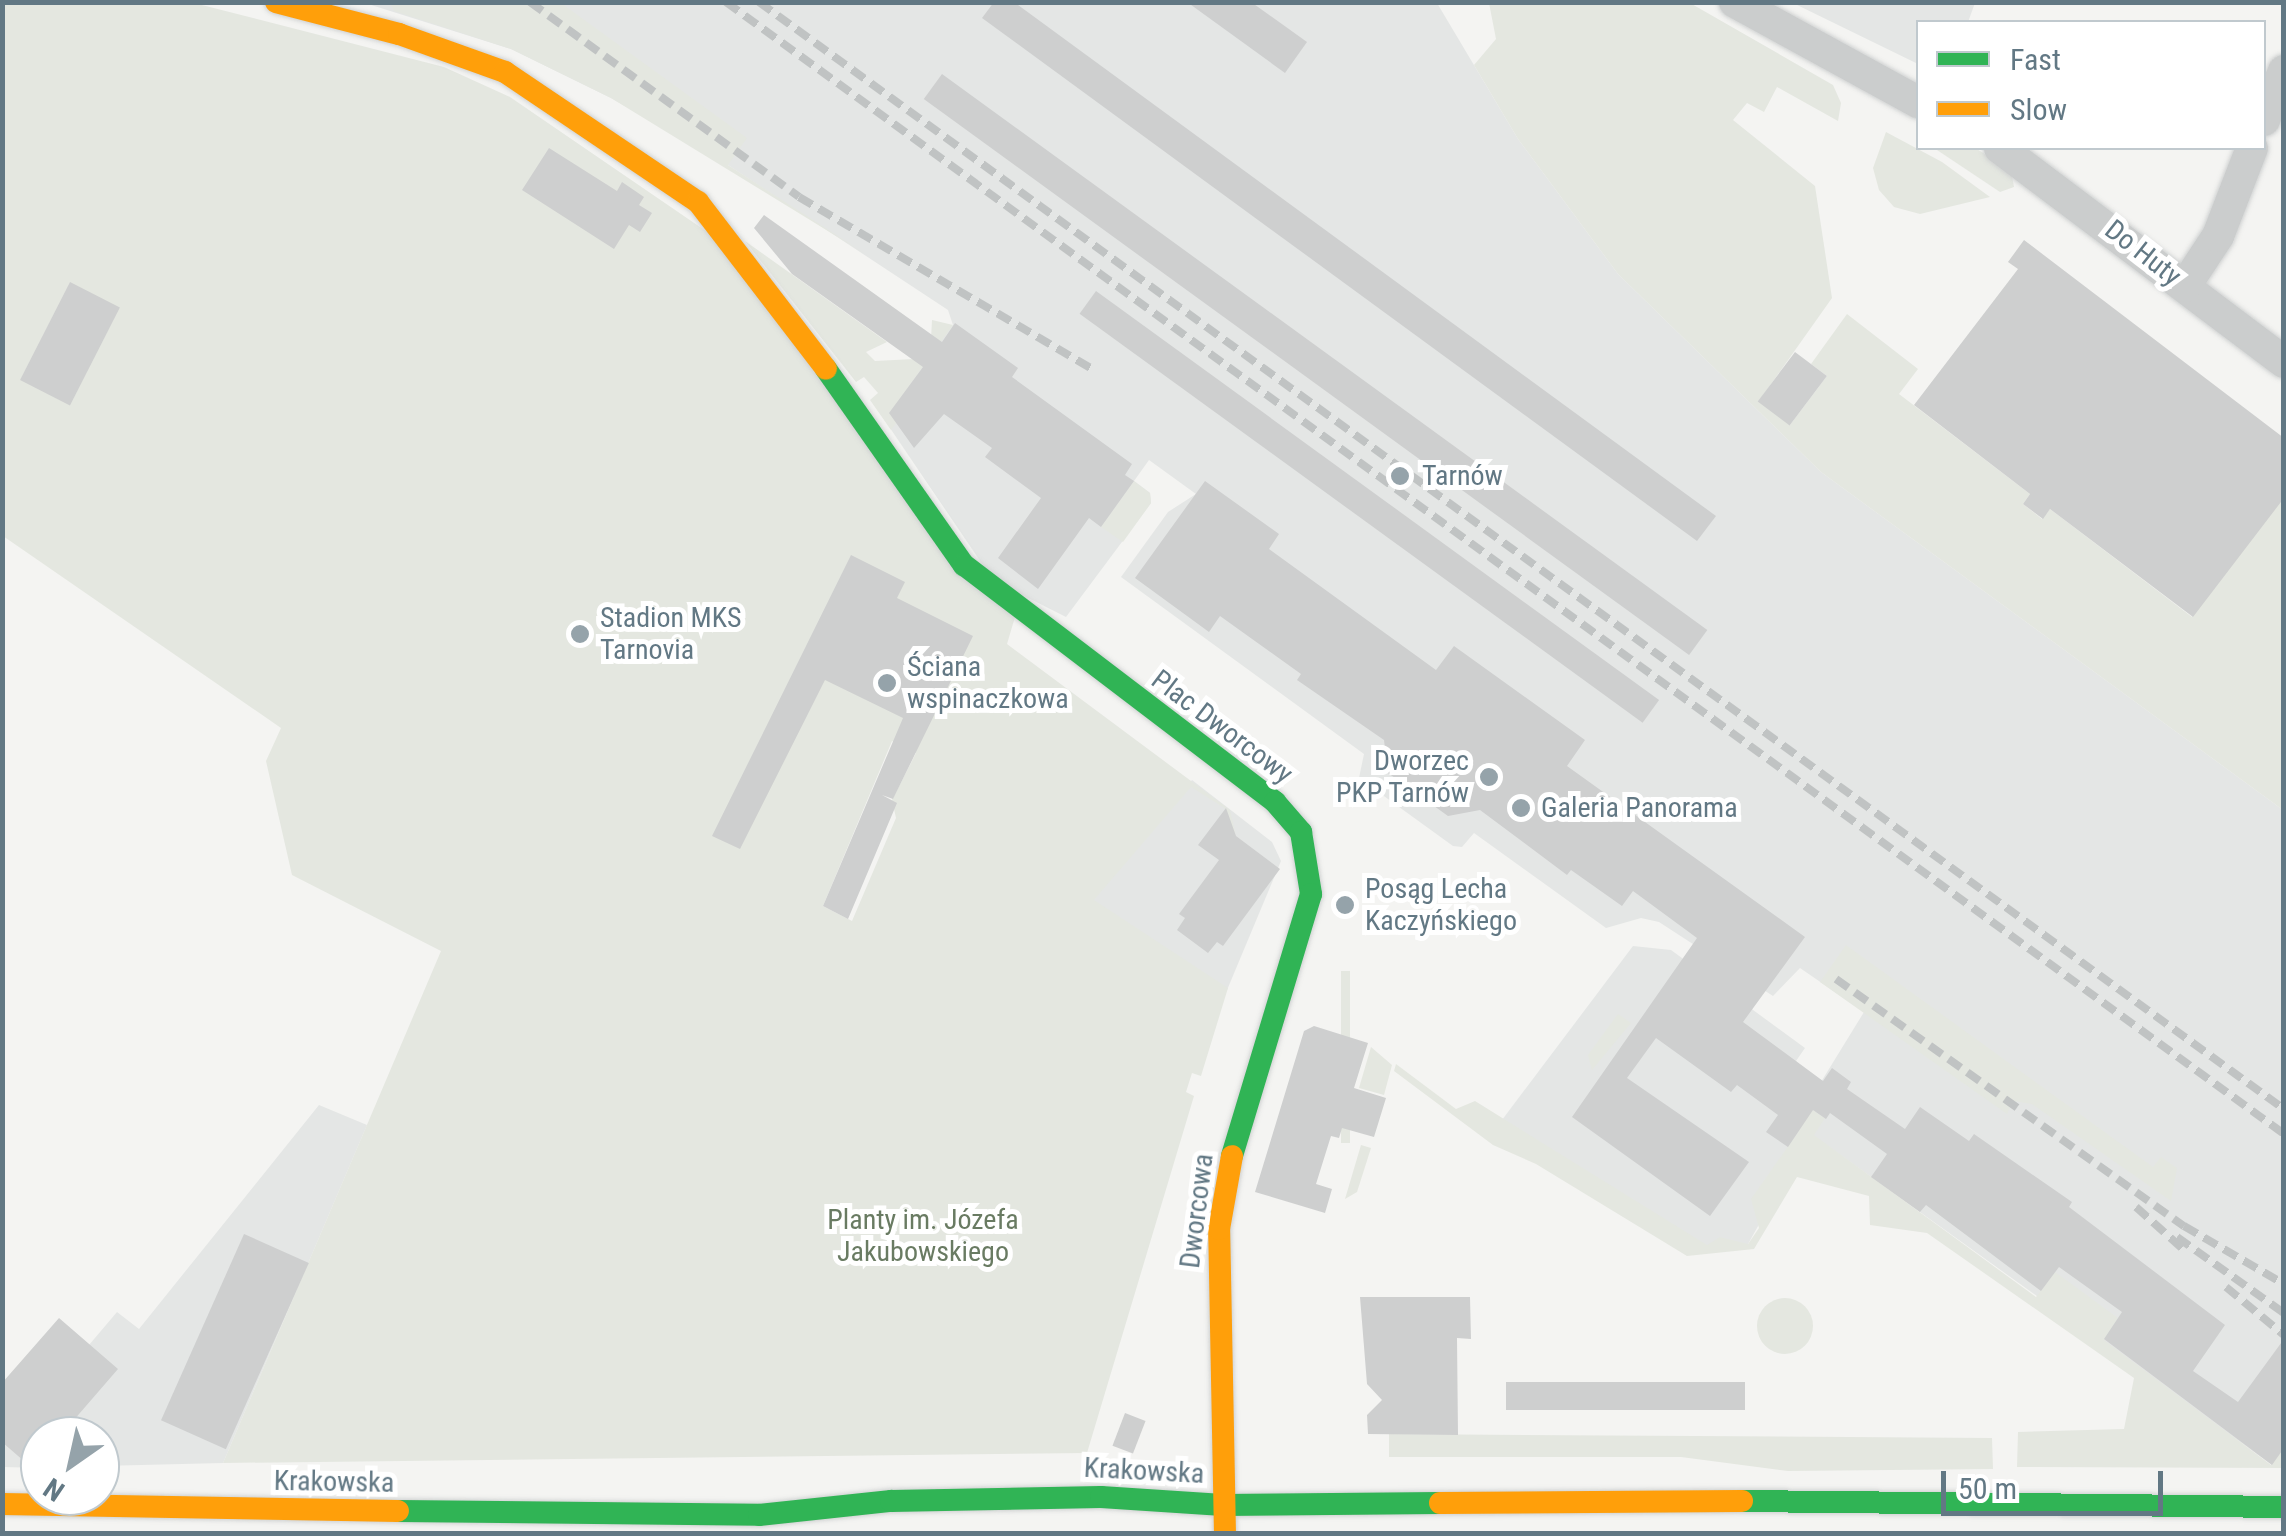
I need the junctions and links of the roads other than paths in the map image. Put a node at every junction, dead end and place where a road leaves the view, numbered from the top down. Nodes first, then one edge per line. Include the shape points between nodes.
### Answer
1 (276, 2) edge
2 (1734, 2) edge
3 (2284, 70) edge
4 (1916, 101) edge
5 (2266, 115) edge
6 (2003, 150) edge
7 (2251, 150) edge
8 (2184, 286) junction
9 (2284, 362) edge
10 (1300, 935) joint
11 (1978, 1499) junction
12 (2, 1504) edge
13 (1223, 1505) junction
14 (2284, 1507) edge
15 (249, 1522) edge
16 (1225, 1534) edge
17 (1979, 1534) edge

1 - 10 street, Plac Dworcowy via 400,34 505,72 698,202 769,288 951,551 1293,820 1310,860
2 - 4 street
3 - 5 street
6 - 8 street, Do Huty
7 - 8 street via 2218,236
8 - 9 street, Do Huty
10 - 13 street, Dworcowa via 1222,1202 1216,1256
11 - 13 street, Krakowska
11 - 14 street, Krakowska
11 - 17 street
12 - 15 street, Krakowska
13 - 15 street, Krakowska via 1101,1496 890,1501 759,1514
13 - 16 street, Dworcowa

